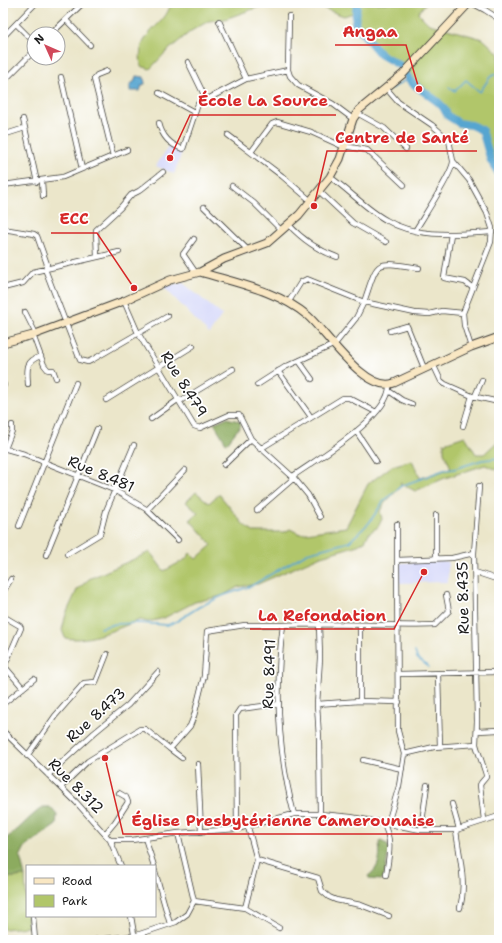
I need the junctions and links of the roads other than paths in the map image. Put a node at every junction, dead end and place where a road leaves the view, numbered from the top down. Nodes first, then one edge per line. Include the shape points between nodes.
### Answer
1 (36, 3) edge
2 (83, 3) edge
3 (470, 3) edge
4 (289, 16) dead end
5 (499, 19) edge
6 (66, 20) junction
7 (219, 21) dead end
8 (16, 24) junction
9 (60, 26) edge
10 (26, 34) edge
11 (3, 37) edge
12 (90, 45) dead end
13 (26, 59) edge
14 (188, 62) dead end
15 (288, 70) junction
16 (107, 71) dead end
17 (61, 77) dead end
18 (246, 79) junction
19 (3, 82) edge
20 (386, 88) junction
21 (159, 93) dead end
22 (206, 99) junction
23 (194, 112) junction
24 (357, 112) junction
25 (23, 119) dead end
26 (353, 119) junction
27 (159, 123) dead end
28 (25, 128) junction
29 (3, 135) edge
30 (228, 135) dead end
31 (344, 147) junction
32 (127, 150) dead end
33 (406, 150) dead end
34 (251, 152) junction
35 (113, 156) junction
36 (454, 161) junction
37 (82, 169) junction
38 (163, 172) dead end
39 (330, 177) junction
40 (42, 181) junction
41 (37, 182) junction
42 (3, 185) edge
43 (404, 185) dead end
44 (232, 186) dead end
45 (319, 191) junction
46 (43, 196) dead end
47 (311, 201) junction
48 (204, 207) dead end
49 (289, 225) junction
50 (3, 229) edge
51 (282, 231) junction
52 (415, 231) junction
53 (492, 232) junction
54 (451, 234) junction
55 (194, 239) dead end
56 (386, 242) dead end
57 (248, 251) junction
58 (119, 252) dead end
59 (97, 256) junction
60 (337, 257) dead end
61 (419, 268) dead end
62 (45, 270) junction
63 (198, 272) junction
64 (3, 288) edge
65 (473, 288) junction
66 (124, 301) junction
67 (364, 302) junction
68 (288, 303) junction
69 (25, 312) dead end
70 (463, 313) junction
71 (168, 316) dead end
72 (65, 323) junction
73 (390, 331) dead end
74 (138, 333) junction
75 (35, 334) junction
76 (499, 337) edge
77 (3, 343) edge
78 (193, 346) dead end
79 (332, 346) junction
80 (471, 347) junction
81 (41, 356) junction
82 (299, 361) junction
83 (433, 364) junction
84 (159, 367) junction
85 (424, 368) junction
86 (233, 369) dead end
87 (278, 371) junction
88 (56, 378) dead end
89 (312, 379) dead end
90 (482, 380) dead end
91 (76, 382) dead end
92 (28, 384) dead end
93 (257, 385) dead end
94 (389, 388) junction
95 (473, 396) junction
96 (106, 400) dead end
97 (180, 400) junction
98 (499, 402) edge
99 (412, 404) dead end
100 (376, 412) junction
101 (310, 417) junction
102 (151, 418) dead end
103 (12, 425) dead end
104 (463, 426) dead end
105 (97, 429) dead end
106 (356, 431) junction
107 (251, 439) junction
108 (134, 445) dead end
109 (4, 448) edge
110 (260, 449) junction
111 (376, 461) dead end
112 (45, 463) junction
113 (224, 465) dead end
114 (185, 470) dead end
115 (79, 476) junction
116 (294, 477) junction
117 (479, 486) dead end
118 (114, 490) junction
119 (147, 510) junction
120 (257, 510) dead end
121 (436, 515) dead end
122 (320, 517) dead end
123 (397, 524) dead end
124 (19, 526) dead end
125 (178, 540) dead end
126 (474, 553) junction
127 (67, 554) dead end
128 (46, 555) dead end
129 (436, 559) junction
130 (397, 560) junction
131 (475, 572) junction
132 (11, 579) dead end
133 (499, 580) edge
134 (3, 592) edge
135 (446, 595) dead end
136 (3, 616) edge
137 (319, 622) junction
138 (283, 625) junction
139 (360, 625) junction
140 (398, 625) junction
141 (107, 654) dead end
142 (158, 672) dead end
143 (499, 672) edge
144 (438, 673) junction
145 (476, 673) junction
146 (398, 674) junction
147 (34, 680) dead end
148 (23, 688) junction
149 (360, 701) junction
150 (399, 702) junction
151 (3, 704) edge
152 (279, 704) junction
153 (317, 704) junction
154 (477, 730) junction
155 (499, 730) edge
156 (3, 731) edge
157 (476, 744) junction
158 (440, 747) junction
159 (170, 748) junction
160 (404, 754) junction
161 (27, 756) junction
162 (182, 758) dead end
163 (363, 760) dead end
164 (198, 764) dead end
165 (402, 769) junction
166 (48, 775) junction
167 (427, 784) dead end
168 (61, 787) junction
169 (119, 793) dead end
170 (452, 804) dead end
171 (294, 814) junction
172 (320, 814) junction
173 (499, 816) edge
174 (484, 820) junction
175 (386, 823) junction
176 (248, 827) junction
177 (237, 829) junction
178 (458, 829) junction
179 (421, 830) junction
180 (178, 832) junction
181 (201, 832) junction
182 (105, 834) junction
183 (146, 838) junction
184 (110, 840) junction
185 (257, 860) junction
186 (121, 865) edge
187 (154, 865) edge
188 (156, 875) edge
189 (386, 875) dead end
190 (194, 901) junction
191 (245, 908) junction
192 (460, 908) dead end
193 (389, 916) dead end
194 (33, 917) edge
195 (131, 917) edge
196 (170, 924) junction
197 (278, 928) dead end
198 (135, 938) edge
199 (35, 940) edge
200 (94, 940) edge

1 - 8 street
2 - 6 street
3 - 5 street
3 - 20 street via 405,72
4 - 15 street
6 - 9 street
6 - 12 street
7 - 18 street
8 - 10 street
8 - 11 street
13 - 19 street
14 - 22 street
15 - 18 street
15 - 26 street via 298,85 333,104
16 - 35 street via 97,74 94,78
17 - 37 street
18 - 22 street
20 - 24 street
20 - 36 street via 398,102 449,140
21 - 23 street
22 - 23 street via 198,104
23 - 27 street via 182,149 162,135
24 - 26 street
24 - 33 street via 384,128
25 - 28 street
26 - 31 street
28 - 29 street
28 - 41 street
30 - 34 street
31 - 34 street via 311,132 277,122 272,124
31 - 39 street
31 - 43 street via 367,150
32 - 35 street
34 - 47 street
35 - 37 street
36 - 52 street via 448,177
36 - 53 street via 469,180 487,213
37 - 40 street via 63,177
38 - 59 street via 131,195 96,230
39 - 45 street
39 - 52 street via 386,221
40 - 41 street
40 - 46 street
41 - 42 street
44 - 51 street via 254,203
45 - 47 street
45 - 56 street via 353,223
47 - 49 street
48 - 57 street
49 - 51 street
49 - 60 street via 316,248
50 - 62 street via 37,236 47,264
51 - 57 street via 267,243
52 - 54 street
53 - 54 street
53 - 65 street via 491,242
54 - 65 street via 444,278 465,282
55 - 63 street via 183,254
57 - 63 street
58 - 59 street
59 - 62 street
61 - 67 street via 381,264 375,269
62 - 64 street via 33,272 23,283
62 - 72 street
63 - 66 street via 170,280
63 - 68 street via 266,293
65 - 70 street
66 - 72 street
66 - 74 street, Rue 8.479
67 - 68 street via 306,279 301,282
67 - 70 street via 424,314 438,311
67 - 79 street via 356,318 340,340
68 - 79 street via 308,316
69 - 75 street
70 - 80 street
71 - 74 street
72 - 74 street via 80,360 88,362
72 - 75 street
73 - 85 street via 407,326
74 - 84 street, Rue 8.479
75 - 77 street
75 - 81 street
76 - 80 street
78 - 84 street
79 - 82 street
79 - 94 street via 373,380
80 - 83 street
81 - 88 street via 46,368 53,370
81 - 92 street via 32,358 29,362
82 - 87 street
82 - 89 street
83 - 85 street
83 - 95 street via 441,381
84 - 96 street
84 - 97 street, Rue 8.479
85 - 94 street
86 - 97 street
87 - 93 street
87 - 101 street
90 - 95 street
91 - 112 street
94 - 99 street via 402,400
94 - 100 street
95 - 98 street
95 - 104 street
97 - 102 street
97 - 107 street, Rue 8.479 via 197,428 229,415 237,415
100 - 101 street via 346,398
100 - 106 street
101 - 110 street
103 - 109 street
105 - 115 street
106 - 111 street
106 - 116 street
107 - 110 street, Rue 8.479
107 - 113 street
108 - 118 street
109 - 112 street, Rue 8.481
110 - 116 street, Rue 8.479
112 - 115 street, Rue 8.481
112 - 124 street
114 - 119 street
115 - 118 street, Rue 8.481
115 - 128 street
116 - 120 street
116 - 122 street, Rue 8.479 via 308,494
117 - 126 street
118 - 119 street, Rue 8.481
118 - 127 street via 100,534
119 - 125 street, Rue 8.481
121 - 129 street
123 - 130 street
126 - 129 street, Rue 8.435
126 - 131 street, Rue 8.435
129 - 130 street, Rue 8.435
130 - 140 street
131 - 133 street
131 - 145 street, Rue 8.435
132 - 134 street
135 - 140 street, Rue 8.491 via 449,611 435,625
136 - 148 street via 21,628 5,665
137 - 138 street, Rue 8.491
137 - 139 street, Rue 8.491
137 - 153 street
138 - 152 street, Rue 8.491
138 - 159 street via 245,625 207,631 204,676 194,716 190,726
139 - 140 street, Rue 8.491
139 - 149 street
140 - 146 street
141 - 161 street via 96,682 84,684 55,716
142 - 166 street, Rue 8.473 via 128,705
143 - 145 street
144 - 145 street
144 - 146 street
144 - 158 street
145 - 154 street, Rue 8.435
146 - 150 street
147 - 148 street
148 - 151 street
149 - 150 street
149 - 153 street
150 - 160 street via 398,731
152 - 171 street, Rue 8.491 via 284,769
152 - 177 street via 240,709 236,715
153 - 172 street via 320,738
154 - 155 street
154 - 157 street, Rue 8.435
156 - 161 street, Rue 8.312
157 - 158 street
157 - 174 street, Rue 8.435 via 486,773 480,785
158 - 160 street
159 - 162 street
159 - 168 street via 145,729 140,729 88,761
160 - 165 street
161 - 166 street, Rue 8.312
163 - 165 street
164 - 181 street
165 - 175 street
166 - 168 street, Rue 8.312
167 - 179 street
168 - 182 street, Rue 8.312
169 - 182 street via 126,797 128,802
170 - 178 street
171 - 172 street
171 - 176 street
172 - 175 street
173 - 174 street
174 - 178 street
175 - 179 street
175 - 189 street via 390,842
176 - 177 street
176 - 185 street
177 - 181 street
178 - 179 street
178 - 192 street via 464,882
180 - 181 street
180 - 183 street
180 - 190 street
182 - 184 street, Rue 8.312
183 - 184 street
183 - 187 street
184 - 186 street, Rue 8.312
185 - 191 street
185 - 193 street via 318,878 322,891 329,897 361,905
188 - 196 street
190 - 191 street
190 - 196 street via 182,919
191 - 197 street
194 - 199 street
195 - 198 street
196 - 198 street
198 - 200 street

